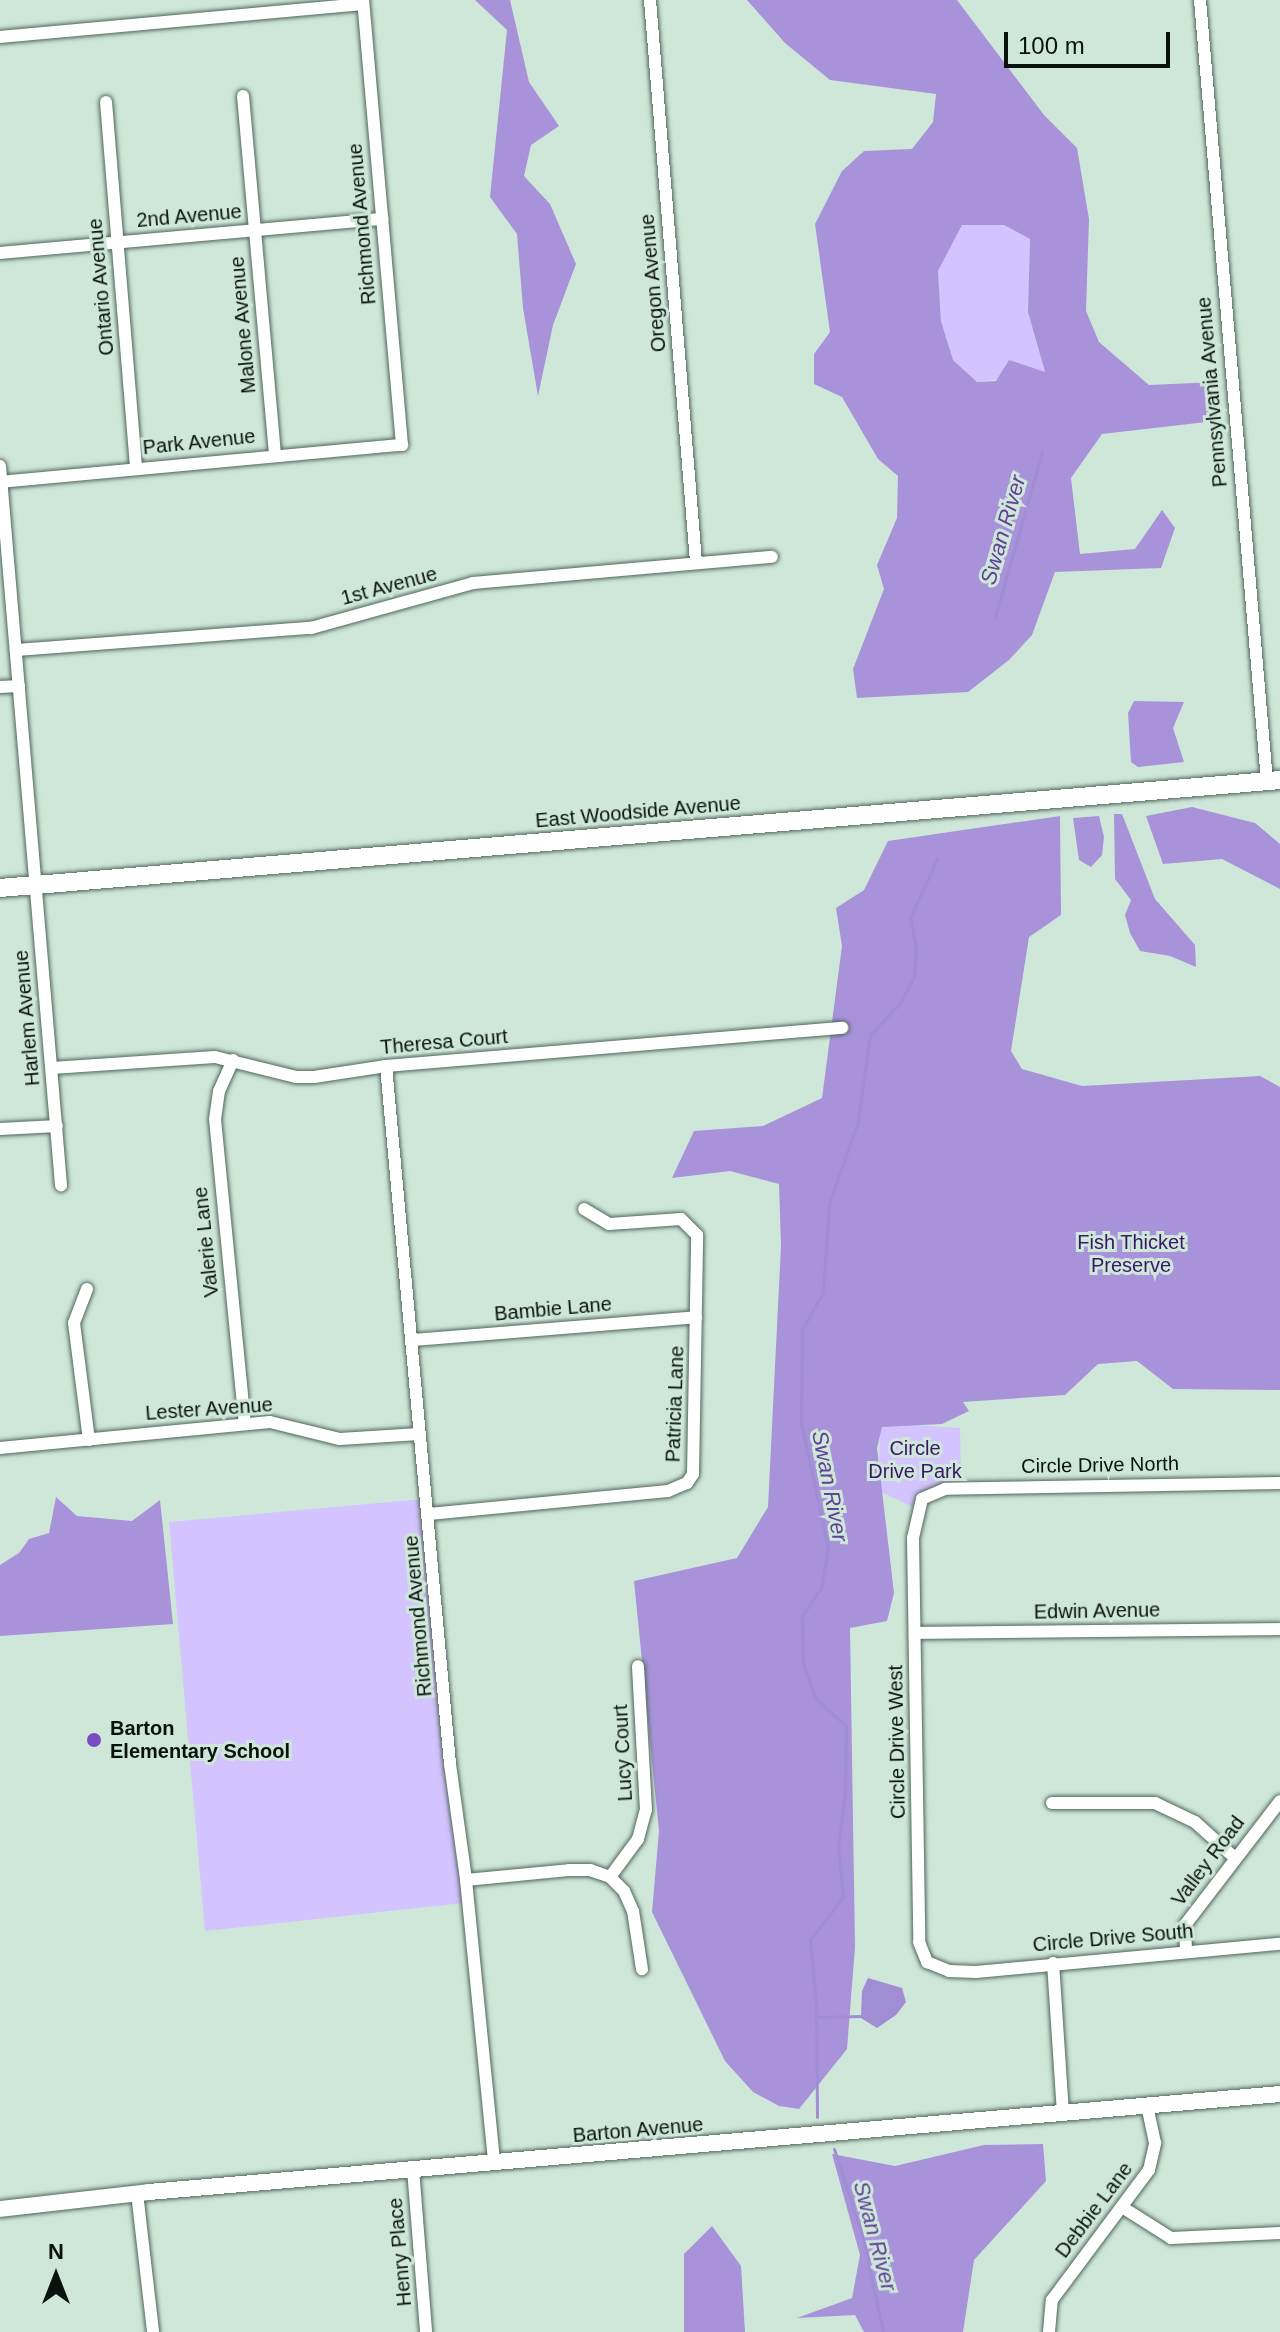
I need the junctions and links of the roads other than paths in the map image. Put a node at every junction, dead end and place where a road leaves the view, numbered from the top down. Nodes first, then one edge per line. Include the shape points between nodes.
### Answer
1 (650, 0) edge
2 (1200, 0) edge
3 (363, 2) edge
4 (0, 37) edge
5 (243, 96) dead end
6 (106, 102) dead end
7 (382, 219) junction
8 (254, 231) junction
9 (117, 243) junction
10 (0, 253) edge
11 (402, 445) joint
12 (275, 455) junction
13 (0, 466) edge
14 (136, 468) junction
15 (1, 482) edge
16 (772, 557) dead end
17 (696, 562) junction
18 (16, 650) junction
19 (19, 686) junction
20 (0, 687) edge
21 (1273, 781) edge
22 (35, 885) junction
23 (0, 888) edge
24 (842, 1028) dead end
25 (233, 1060) junction
26 (386, 1066) junction
27 (52, 1068) junction
28 (57, 1126) junction
29 (0, 1129) edge
30 (61, 1185) dead end
31 (584, 1209) dead end
32 (87, 1289) dead end
33 (696, 1317) junction
34 (413, 1340) junction
35 (245, 1423) junction
36 (419, 1434) junction
37 (89, 1440) junction
38 (0, 1448) edge
39 (1280, 1483) edge
40 (922, 1499) joint
41 (429, 1514) junction
42 (1280, 1629) edge
43 (915, 1633) junction
44 (638, 1666) dead end
45 (1280, 1801) edge
46 (1052, 1803) dead end
47 (1235, 1858) junction
48 (610, 1877) junction
49 (466, 1880) junction
50 (1280, 1944) edge
51 (1186, 1951) junction
52 (1053, 1963) junction
53 (642, 1969) dead end
54 (949, 1971) joint
55 (1280, 2094) edge
56 (1147, 2106) junction
57 (1063, 2112) junction
58 (494, 2163) junction
59 (413, 2169) junction
60 (137, 2193) junction
61 (1122, 2207) junction
62 (0, 2209) edge
63 (1280, 2233) edge
64 (153, 2332) edge
65 (426, 2332) edge
66 (1049, 2332) edge

1 - 17 street, Oregon Avenue
2 - 21 street, Pennsylvania Avenue
3 - 4 street
3 - 7 street, Richmond Avenue
5 - 8 street, Malone Avenue
6 - 9 street, Ontario Avenue
7 - 8 street, 2nd Avenue
7 - 11 street, Richmond Avenue
8 - 9 street, 2nd Avenue
8 - 12 street, Malone Avenue
9 - 10 street, 2nd Avenue
9 - 14 street, Ontario Avenue
11 - 12 street, Park Avenue
12 - 14 street, Park Avenue
13 - 15 street, Harlem Avenue
14 - 15 street, Park Avenue
15 - 18 street, Harlem Avenue
16 - 17 street, 1st Avenue
17 - 18 street, 1st Avenue via 473,583 311,628
18 - 19 street, Harlem Avenue
19 - 20 street
19 - 22 street, Harlem Avenue
21 - 22 main road, East Woodside Avenue
22 - 23 main road, East Woodside Avenue
22 - 27 street, Harlem Avenue
24 - 26 street, Theresa Court
25 - 26 street, Theresa Court via 296,1077
25 - 27 street, Theresa Court via 203,1057
25 - 35 street, Valerie Lane via 219,1091 215,1119
26 - 34 street, Richmond Avenue
27 - 28 street, Harlem Avenue
28 - 29 street
28 - 30 street, Harlem Avenue
31 - 33 street, Patricia Lane via 609,1224 669,1217 690,1225 699,1249
32 - 37 street via 74,1323
33 - 34 street, Bambie Lane
33 - 41 street, Patricia Lane via 694,1459 687,1483 668,1491
34 - 36 street, Richmond Avenue
35 - 36 street, Lester Avenue via 284,1423 340,1439
35 - 37 street, Lester Avenue
36 - 41 street, Richmond Avenue
37 - 38 street, Lester Avenue
39 - 40 street, Circle Drive North via 970,1486
40 - 43 street, Circle Drive West via 913,1538
41 - 49 street, Richmond Avenue via 450,1764
42 - 43 street, Edwin Avenue
43 - 54 street, Circle Drive West via 919,1942 927,1962
44 - 48 street, Lucy Court via 646,1810 638,1839
45 - 47 street, Valley Road
46 - 47 street via 1155,1803 1195,1822
47 - 51 street, Valley Road via 1185,1925
48 - 49 street via 569,1870
48 - 53 street via 633,1911
49 - 58 street, Richmond Avenue
50 - 51 street, Circle Drive South
51 - 52 street, Circle Drive South
52 - 54 street, Circle Drive South
52 - 57 street
55 - 56 street, Barton Avenue
56 - 57 street, Barton Avenue
56 - 61 street, Debbie Lane via 1154,2155 1142,2183
57 - 58 street, Barton Avenue
58 - 59 street, Barton Avenue
59 - 60 street, Barton Avenue
59 - 65 street, Henry Place
60 - 62 street, Barton Avenue
60 - 64 street
61 - 63 street via 1171,2238
61 - 66 street, Debbie Lane via 1052,2300

